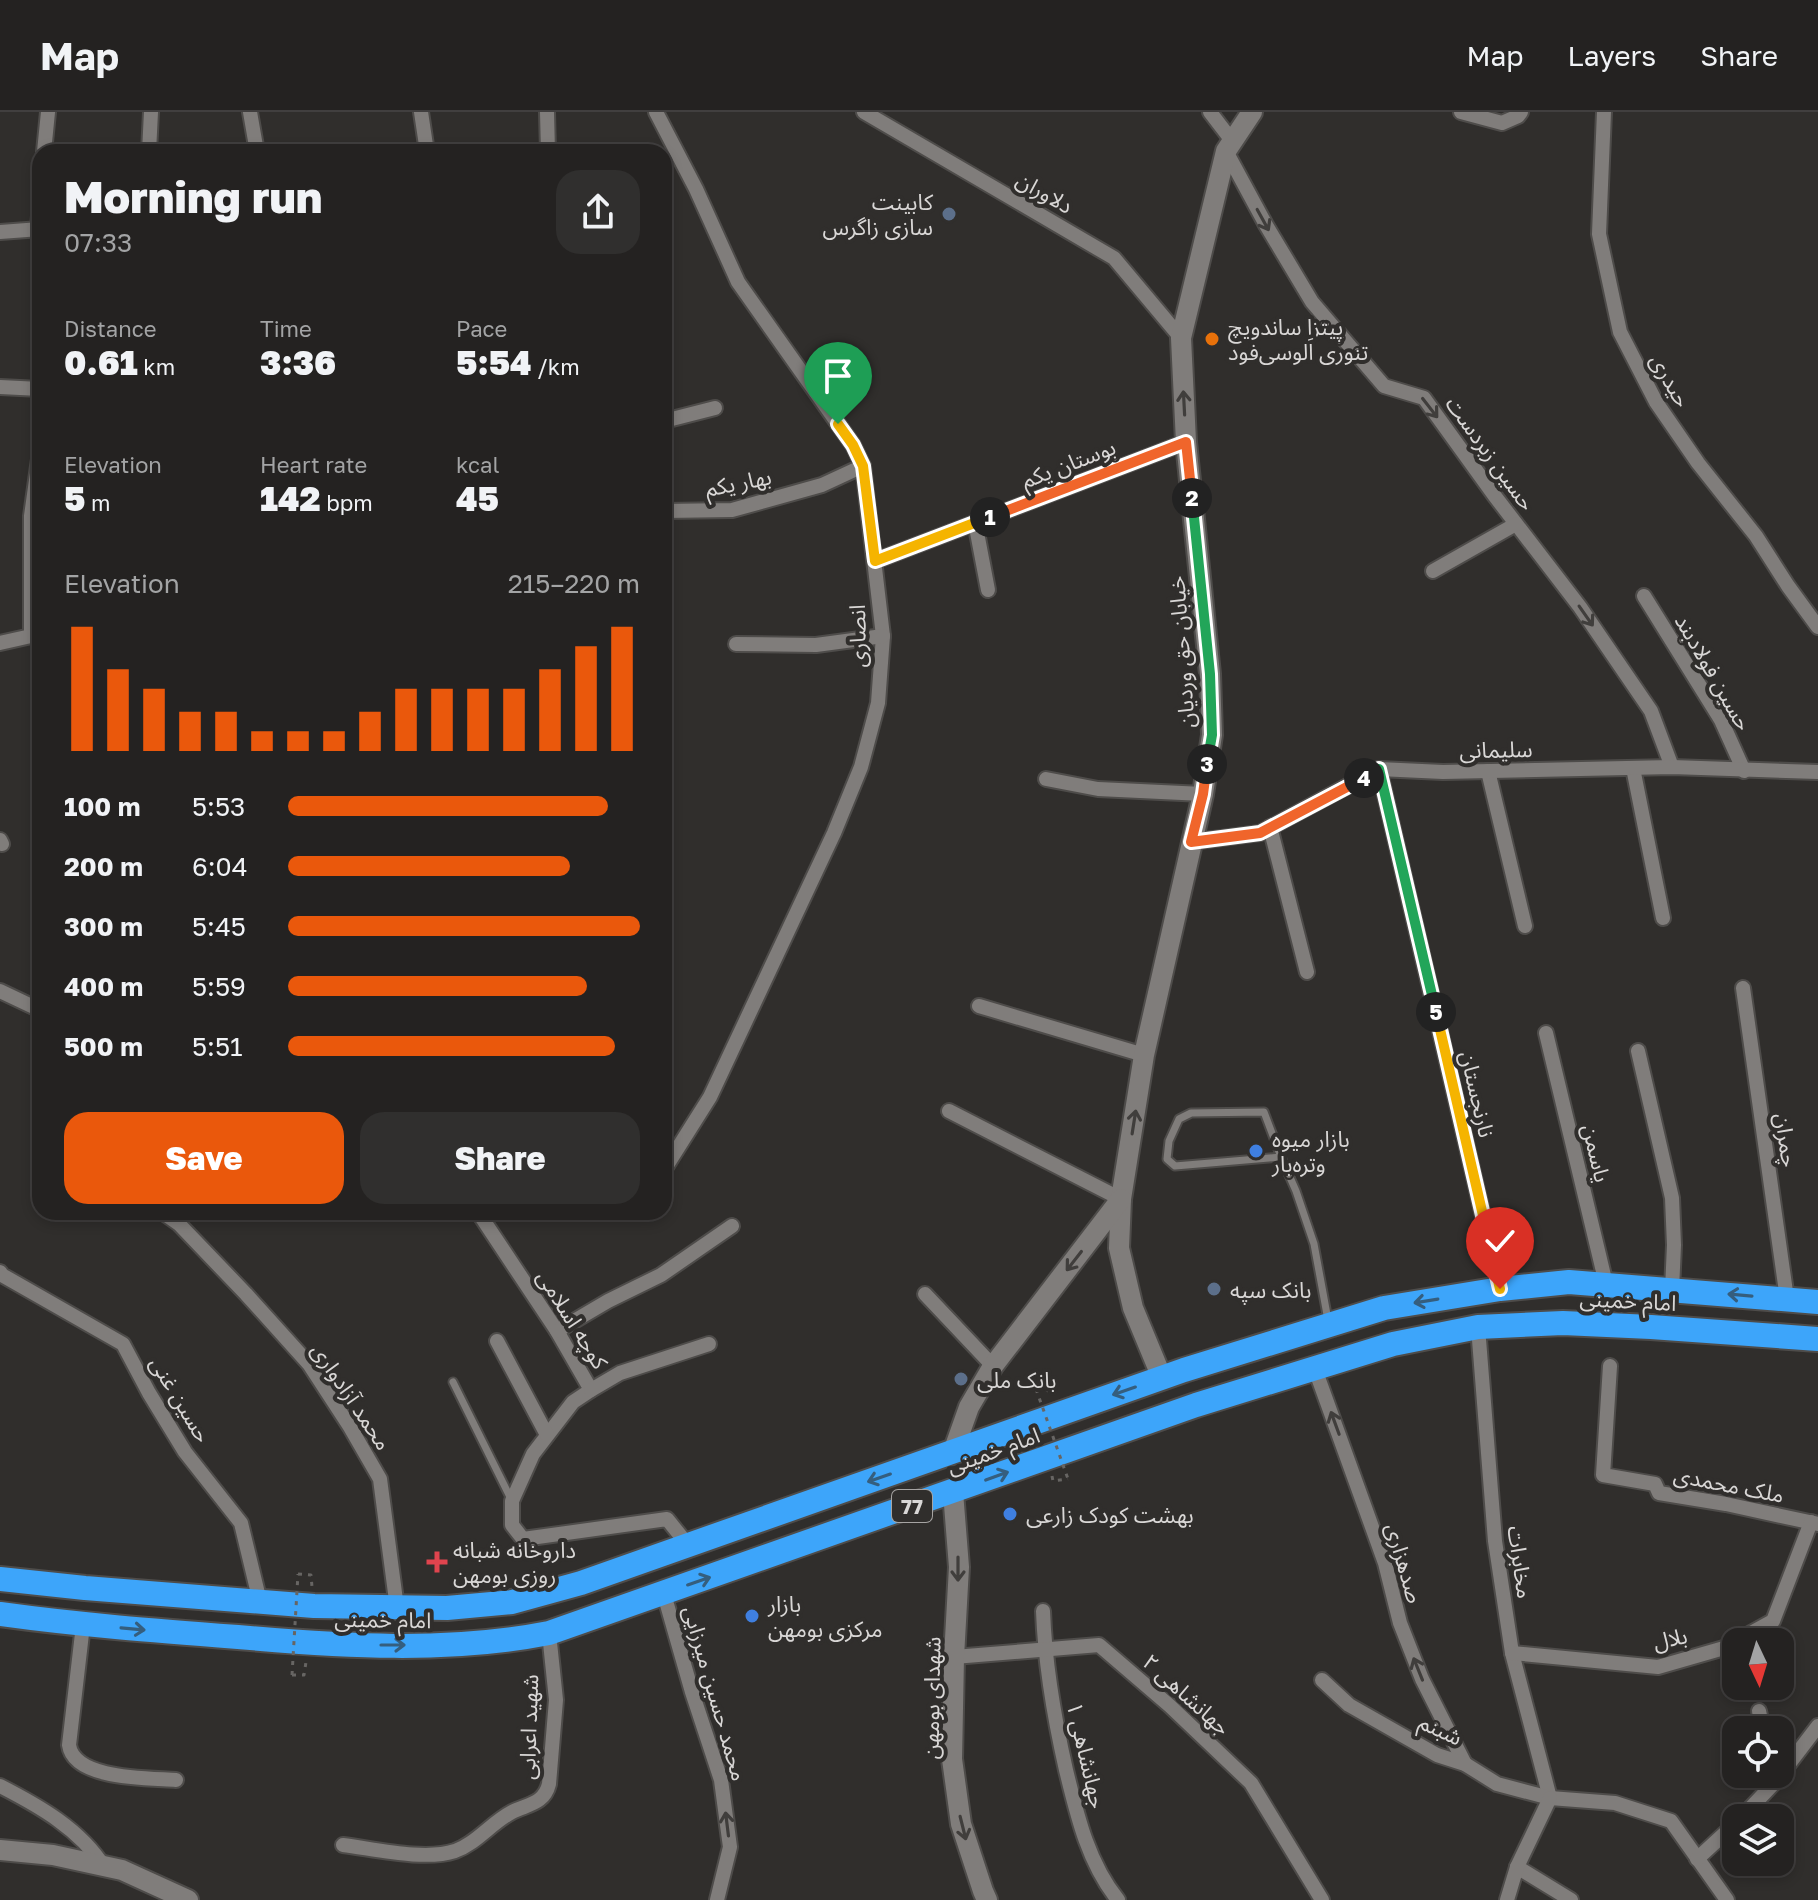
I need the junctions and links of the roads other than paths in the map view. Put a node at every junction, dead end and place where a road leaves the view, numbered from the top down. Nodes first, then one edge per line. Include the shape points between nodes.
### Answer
1 (48, 112) edge
2 (151, 112) edge
3 (250, 112) edge
4 (421, 112) edge
5 (547, 112) edge
6 (656, 112) edge
7 (864, 112) edge
8 (1210, 112) edge
9 (1236, 112) edge
10 (1252, 112) edge
11 (1461, 112) edge
12 (1521, 112) edge
13 (1604, 112) edge
14 (1232, 142) junction
15 (45, 144) edge
16 (149, 144) edge
17 (256, 144) edge
18 (426, 144) edge
19 (548, 144) edge
20 (32, 230) edge
21 (0, 232) edge
22 (1181, 338) junction
23 (0, 387) edge
24 (32, 389) edge
25 (715, 408) dead end
26 (672, 419) edge
27 (1186, 442) junction
28 (863, 466) junction
29 (32, 509) edge
30 (672, 511) edge
31 (975, 522) junction
32 (1516, 524) junction
33 (32, 540) edge
34 (875, 561) junction
35 (1433, 571) dead end
36 (988, 590) dead end
37 (1644, 596) dead end
38 (1818, 627) edge
39 (32, 636) edge
40 (883, 636) junction
41 (0, 643) edge
42 (736, 644) dead end
43 (1672, 767) junction
44 (1633, 768) junction
45 (1379, 769) junction
46 (1488, 771) junction
47 (1744, 771) junction
48 (1818, 772) edge
49 (1046, 779) dead end
50 (1203, 794) junction
51 (1270, 827) junction
52 (1191, 842) junction
53 (1663, 918) dead end
54 (1525, 926) dead end
55 (1307, 972) dead end
56 (1743, 988) dead end
57 (0, 991) edge
58 (32, 1006) edge
59 (979, 1006) dead end
60 (1546, 1033) dead end
61 (1638, 1051) dead end
62 (1144, 1055) junction
63 (949, 1111) dead end
64 (672, 1157) edge
65 (1281, 1157) junction
66 (1121, 1199) junction
67 (173, 1220) edge
68 (483, 1220) edge
69 (732, 1226) dead end
70 (0, 1272) edge
71 (1606, 1284) junction
72 (1500, 1289) junction
73 (1672, 1290) junction
74 (925, 1294) dead end
75 (1787, 1299) junction
76 (1818, 1302) edge
77 (1329, 1325) junction
78 (1478, 1327) junction
79 (557, 1331) junction
80 (1818, 1339) edge
81 (497, 1341) dead end
82 (709, 1344) dead end
83 (993, 1366) junction
84 (1610, 1366) dead end
85 (1315, 1369) junction
86 (1162, 1378) junction
87 (453, 1382) dead end
88 (591, 1390) junction
89 (547, 1435) junction
90 (953, 1452) junction
91 (953, 1492) junction
92 (512, 1501) junction
93 (1814, 1523) edge
94 (688, 1545) junction
95 (0, 1579) edge
96 (664, 1594) junction
97 (260, 1602) junction
98 (397, 1608) junction
99 (1043, 1611) dead end
100 (0, 1614) edge
101 (83, 1625) junction
102 (549, 1633) junction
103 (1044, 1650) junction
104 (1512, 1653) junction
105 (954, 1657) junction
106 (1322, 1680) dead end
107 (1759, 1711) dead end
108 (1760, 1716) edge
109 (1818, 1726) edge
110 (1794, 1754) edge
111 (1465, 1764) junction
112 (176, 1780) dead end
113 (0, 1786) edge
114 (1766, 1788) edge
115 (1550, 1798) junction
116 (1753, 1804) edge
117 (1722, 1836) edge
118 (343, 1845) dead end
119 (0, 1850) edge
120 (1697, 1859) junction
121 (1517, 1867) junction
122 (113, 1868) junction
123 (189, 1899) edge
124 (717, 1900) edge
125 (987, 1900) edge
126 (1118, 1900) edge
127 (1322, 1900) edge
128 (1507, 1900) edge
129 (1571, 1900) edge
130 (1727, 1900) edge

1 - 15 street
2 - 16 street
3 - 17 street
4 - 18 street
5 - 19 street
6 - 28 street, انصاری via 738,282
7 - 22 street, دلاوران via 1114,258
8 - 14 street
9 - 14 street
10 - 14 main road, خیابان حق وردیان
11 - 12 street via 1502,123
13 - 38 street, حیدری via 1599,234 1620,332 1656,402
14 - 22 main road, خیابان حق وردیان
14 -> 32 street, حسین زبردست via 1266,225 1312,302 1384,386 1424,398
20 - 21 street
27 -> 22 main road, خیابان حق وردیان
23 - 24 street
25 - 26 street
27 - 31 street, بوستان یکم
27 - 50 main road, خیابان حق وردیان via 1210,674 1212,735
28 - 30 street, بهار یکم via 822,485 732,510
28 - 34 street, انصاری
29 - 33 street
31 - 34 street, بوستان یکم
31 - 36 street
32 - 35 street
32 -> 43 street, حسین زبردست via 1651,711
34 - 40 street, انصاری
37 - 47 street, حسین فولادبند via 1721,720
39 - 41 street
40 - 42 street via 816,645
40 - 64 street, انصاری via 878,703 861,767 710,1097
43 - 44 street, سلیمانی
43 - 47 street, سلیمانی
44 - 46 street, سلیمانی
44 - 53 street
45 - 46 street, سلیمانی
45 - 51 street
45 - 72 street, نارنجستان
46 - 54 street
47 - 48 street, سلیمانی
49 - 50 street via 1098,789
50 - 52 main road, خیابان حق وردیان
51 - 52 street via 1260,833
51 - 55 street
52 - 62 main road, خیابان حق وردیان
56 - 75 street, چمران
57 - 58 street
59 - 62 street
60 - 71 street, یاسمن
61 - 73 street via 1672,1198
66 -> 62 main road, خیابان حق وردیان
63 - 66 street
65 - 65 lane via 1264,1112 1191,1113 1179,1119 1167,1159 1175,1166
65 - 77 lane via 1314,1244
66 -> 83 main road
66 - 86 main road, خیابان حق وردیان via 1119,1248 1133,1308
67 - 98 street, محمد آزادواری via 309,1364 380,1479
68 - 79 street, کوچه اسلامی
69 - 79 street via 661,1275
70 - 97 street, حسین غنی via 123,1344 185,1452 241,1523
71 - 72 highway, امام خمینی / 77
71 - 73 highway, امام خمینی / 77
72 -> 77 highway, امام خمینی / 77 via 1384,1308
75 -> 73 highway, امام خمینی / 77
74 - 83 street
75 - 76 highway, امام خمینی / 77
77 - 86 highway, امام خمینی / 77
78 - 80 highway, امام خمینی / 77 via 1578,1324
78 - 85 highway, امام خمینی / 77 via 1393,1344
78 - 104 street, مخابرات via 1495,1541
79 - 88 street, کوچه اسلامی
81 - 89 street
82 - 88 street via 620,1373
83 - 90 main road via 969,1407
84 - 93 street, ملک محمدی via 1603,1475 1655,1484 1659,1493
91 -> 85 highway, امام خمینی / 77 via 1196,1405
111 -> 85 street, صدهزاری via 1400,1623 1385,1563
86 -> 90 highway, امام خمینی / 77
87 - 92 lane
88 - 89 street, کوچه اسلامی via 573,1402
89 - 92 street, کوچه اسلامی
90 -> 94 highway, امام خمینی / 77
96 -> 91 highway, امام خمینی / 77
91 -> 105 main road, شهدای بومهن via 959,1567
92 - 94 street via 512,1525 523,1539 667,1519
93 - 104 street, بلال via 1773,1621 1724,1648 1658,1667
94 - 98 highway, امام خمینی / 77 via 512,1602
95 - 97 highway, امام خمینی / 77
96 - 102 highway, امام خمینی / 77
124 -> 96 street, محمد حسین میرزایی via 730,1847 721,1780
97 - 98 highway, امام خمینی / 77
99 - 103 street, جهانشاهی ۱
100 - 101 highway, امام خمینی / 77
101 -> 102 highway, امام خمینی / 77 via 367,1645 449,1646
101 - 112 street via 70,1755 79,1764 118,1776
102 - 118 street, شهید اعرابی via 556,1700 547,1794 454,1851 425,1855
103 - 105 street, جهانشاهی ۲
103 - 126 street, جهانشاهی ۱ via 1077,1815 1091,1855
103 - 127 street, جهانشاهی ۲ via 1099,1645 1170,1706 1251,1783
104 - 115 street, مخابرات
105 -> 125 main road, شهدای بومهن via 952,1759 957,1798
106 - 111 street, شبنم via 1349,1705 1437,1755
107 - 108 street
109 - 110 street
111 - 115 street, شبنم via 1497,1784
113 - 122 street via 42,1808
114 - 116 street
115 - 120 street, شبنم via 1615,1803 1671,1821
115 - 121 street
117 - 120 street
119 - 122 main road
120 - 130 street, شبنم
121 - 128 street
121 - 129 street
122 - 123 main road

